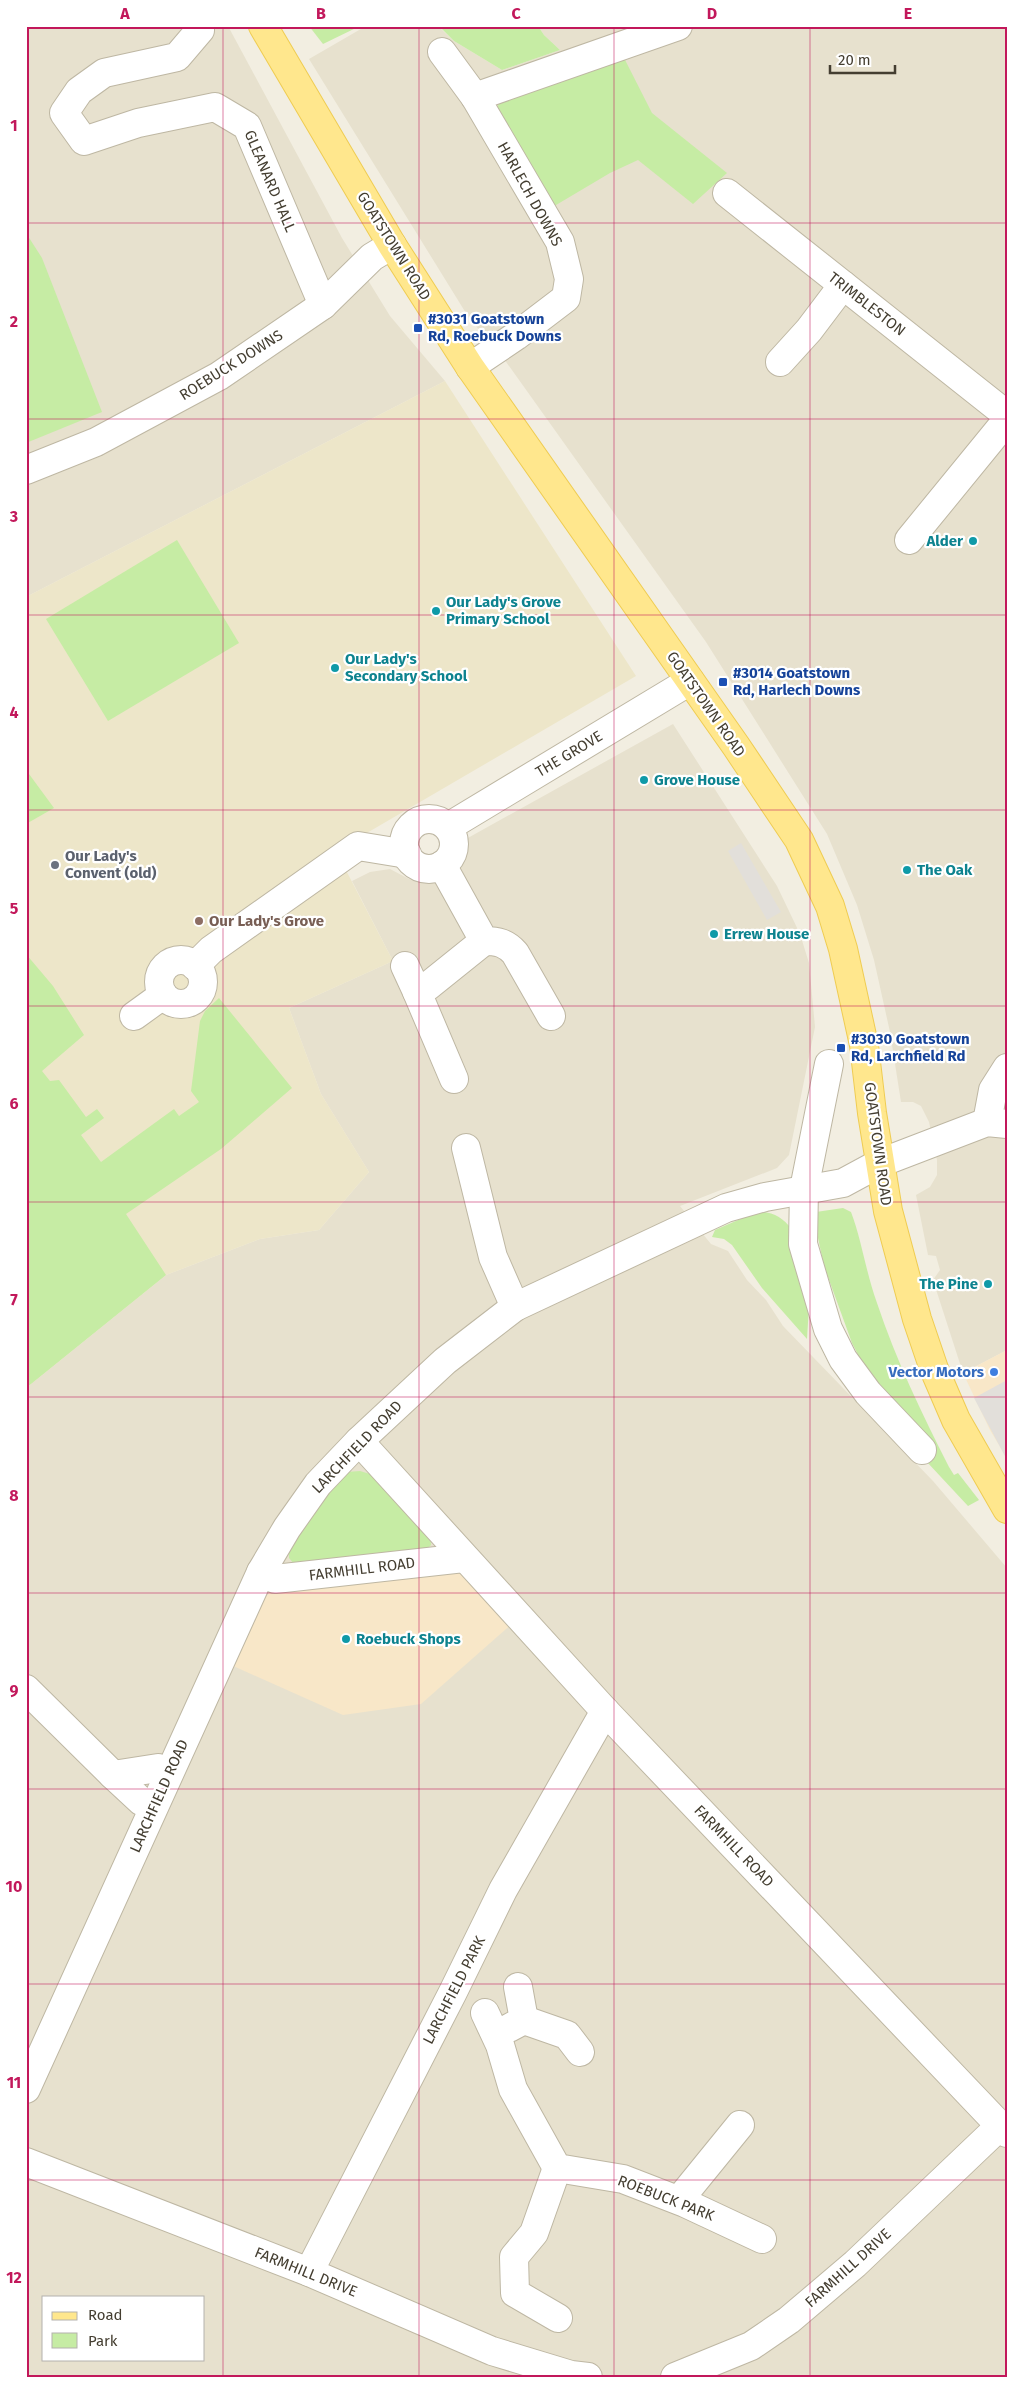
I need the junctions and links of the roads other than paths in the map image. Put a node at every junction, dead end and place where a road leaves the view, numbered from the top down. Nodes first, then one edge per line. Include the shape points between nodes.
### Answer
1 (263, 26) edge
2 (678, 26) edge
3 (200, 30) dead end
4 (442, 52) dead end
5 (475, 96) junction
6 (727, 193) dead end
7 (392, 244) junction
8 (843, 285) junction
9 (323, 305) junction
10 (780, 362) dead end
11 (470, 367) junction
12 (1007, 414) edge
13 (1007, 420) edge
14 (26, 470) edge
15 (909, 540) dead end
16 (690, 681) junction
17 (448, 827) junction
18 (407, 854) junction
19 (442, 865) junction
20 (484, 942) junction
21 (405, 966) dead end
22 (418, 992) junction
23 (134, 1016) dead end
24 (551, 1016) dead end
25 (829, 1064) dead end
26 (1007, 1068) edge
27 (454, 1078) dead end
28 (997, 1123) edge
29 (466, 1148) dead end
30 (880, 1163) junction
31 (804, 1189) junction
32 (514, 1308) junction
33 (359, 1442) junction
34 (922, 1450) dead end
35 (1007, 1509) edge
36 (464, 1558) junction
37 (261, 1572) junction
38 (26, 1689) edge
39 (605, 1711) junction
40 (169, 1773) junction
41 (113, 1775) junction
42 (153, 1806) junction
43 (518, 1987) dead end
44 (524, 2020) junction
45 (580, 2052) dead end
46 (26, 2089) edge
47 (740, 2125) dead end
48 (1003, 2129) edge
49 (26, 2162) edge
50 (557, 2168) junction
51 (679, 2200) junction
52 (762, 2240) dead end
53 (309, 2272) junction
54 (558, 2318) dead end
55 (588, 2377) edge
56 (675, 2377) edge

1 - 7 main road, GOATSTOWN ROAD
2 - 5 street
3 - 9 street, GLEANARD HALL via 177,57 104,73 79,91 64,113 84,141 138,124 216,107 247,126
4 - 5 street, HARLECH DOWNS
5 - 11 street, HARLECH DOWNS via 560,242 569,279 566,298 523,332
6 - 8 street, TRIMBLESTON
7 - 9 street, ROEBUCK DOWNS via 372,257
7 - 11 main road, GOATSTOWN ROAD
8 - 10 street
8 - 12 street, TRIMBLESTON
9 - 14 street, ROEBUCK DOWNS via 219,376 96,442
11 - 16 main road, GOATSTOWN ROAD
13 - 15 street
16 - 17 street, THE GROVE
16 - 30 main road, GOATSTOWN ROAD via 800,840 830,906 864,1045
17 - 18 street via 435,820 419,821 405,838
17 - 19 street via 454,848
18 - 19 street via 418,866 434,868
18 - 23 street via 358,846 211,950 196,966 182,960 169,964 160,975 163,995
19 - 20 street
20 - 22 street
20 - 24 street via 497,941 508,945
21 - 22 street
22 - 27 street
25 - 31 street
26 - 28 street via 992,1090
28 - 30 street
29 - 32 street via 493,1258
30 - 31 street, LARCHFIELD ROAD via 843,1184
30 - 35 main road, GOATSTOWN ROAD via 902,1270 934,1369 956,1420
31 - 32 street, LARCHFIELD ROAD via 726,1208
31 - 34 street via 803,1244 828,1329 843,1359 868,1393
32 - 33 street, LARCHFIELD ROAD via 445,1361
33 - 36 street, FARMHILL ROAD
33 - 37 street, LARCHFIELD ROAD via 318,1484
36 - 37 street, FARMHILL ROAD via 275,1579
36 - 39 street, FARMHILL ROAD
37 - 40 street, LARCHFIELD ROAD
38 - 41 street
39 - 48 street, FARMHILL ROAD
39 - 53 street, LARCHFIELD PARK via 503,1890
40 - 41 street via 158,1768
40 - 42 street, LARCHFIELD ROAD
41 - 42 street via 141,1801
42 - 46 street, LARCHFIELD ROAD
43 - 44 street
44 - 45 street via 567,2035
44 - 50 street via 490,2024 514,2089
47 - 51 street
48 - 56 street, FARMHILL DRIVE via 789,2320 751,2346
49 - 53 street, FARMHILL DRIVE
50 - 51 street, ROEBUCK PARK via 623,2179
50 - 54 street via 534,2233 514,2257 515,2293
51 - 52 street, ROEBUCK PARK
53 - 55 street, FARMHILL DRIVE via 492,2351 571,2375

